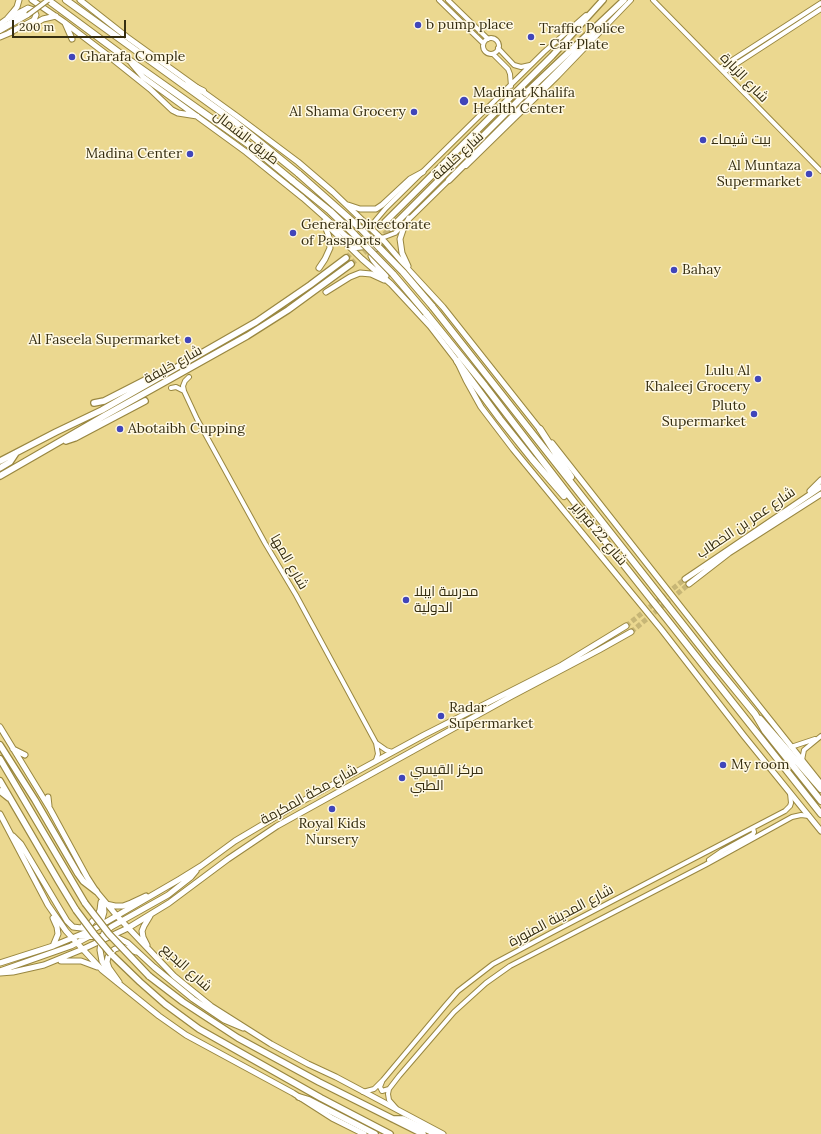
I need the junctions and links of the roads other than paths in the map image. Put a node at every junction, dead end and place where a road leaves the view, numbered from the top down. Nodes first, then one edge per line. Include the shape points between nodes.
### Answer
1 (19, 0) edge
2 (32, 0) edge
3 (44, 0) edge
4 (48, 0) edge
5 (66, 0) edge
6 (80, 0) edge
7 (439, 0) edge
8 (448, 0) edge
9 (603, 0) edge
10 (624, 0) edge
11 (631, 0) edge
12 (653, 0) edge
13 (821, 3) edge
14 (598, 5) junction
15 (821, 9) edge
16 (26, 14) junction
17 (56, 16) junction
18 (7, 19) junction
19 (64, 22) junction
20 (600, 22) junction
21 (0, 24) edge
22 (0, 28) edge
23 (0, 31) edge
24 (9, 33) junction
25 (0, 37) edge
26 (488, 39) junction
27 (72, 40) dead end
28 (483, 43) junction
29 (498, 48) junction
30 (139, 53) junction
31 (493, 54) junction
32 (110, 57) junction
33 (100, 59) dead end
34 (129, 60) junction
35 (531, 65) junction
36 (720, 68) junction
37 (137, 70) junction
38 (724, 72) junction
39 (511, 86) junction
40 (150, 89) junction
41 (203, 91) junction
42 (198, 117) junction
43 (821, 171) edge
44 (423, 172) junction
45 (299, 174) joint
46 (449, 180) junction
47 (293, 181) joint
48 (345, 203) junction
49 (320, 213) junction
50 (410, 218) junction
51 (363, 221) junction
52 (324, 222) junction
53 (385, 222) tunnel mouth
54 (390, 228) tunnel mouth
55 (371, 229) junction
56 (347, 237) junction
57 (382, 238) junction
58 (367, 240) junction
59 (366, 246) junction
60 (390, 247) junction
61 (352, 248) junction
62 (346, 258) tunnel mouth
63 (362, 259) junction
64 (351, 264) tunnel mouth
65 (369, 264) junction
66 (320, 268) dead end
67 (407, 268) junction
68 (413, 274) junction
69 (391, 284) junction
70 (397, 290) junction
71 (326, 292) dead end
72 (457, 361) junction
73 (162, 376) junction
74 (189, 378) dead end
75 (172, 388) dead end
76 (184, 391) junction
77 (145, 401) dead end
78 (94, 403) dead end
79 (540, 429) junction
80 (49, 448) junction
81 (16, 453) junction
82 (0, 461) edge
83 (0, 468) edge
84 (0, 476) edge
85 (821, 480) edge
86 (821, 487) edge
87 (821, 494) edge
88 (583, 497) junction
89 (798, 503) junction
90 (578, 507) junction
91 (685, 578) tunnel mouth
92 (689, 584) tunnel mouth
93 (626, 626) tunnel mouth
94 (631, 632) tunnel mouth
95 (755, 714) junction
96 (0, 727) edge
97 (819, 738) edge
98 (376, 743) junction
99 (0, 745) edge
100 (791, 746) junction
101 (13, 749) junction
102 (392, 752) junction
103 (25, 755) dead end
104 (0, 759) edge
105 (376, 760) junction
106 (802, 760) junction
107 (0, 781) edge
108 (821, 784) edge
109 (821, 789) edge
110 (0, 791) edge
111 (790, 793) junction
112 (48, 797) dead end
113 (10, 799) junction
114 (821, 801) edge
115 (50, 809) junction
116 (304, 811) junction
117 (0, 814) edge
118 (821, 814) edge
119 (809, 816) junction
120 (300, 819) dead end
121 (753, 828) junction
122 (821, 831) edge
123 (11, 834) junction
124 (704, 865) junction
125 (201, 866) junction
126 (37, 885) junction
127 (165, 888) junction
128 (96, 891) junction
129 (102, 898) junction
130 (106, 904) junction
131 (151, 914) junction
132 (117, 916) junction
133 (122, 921) junction
134 (71, 925) junction
135 (97, 927) junction
136 (108, 929) junction
137 (126, 929) junction
138 (91, 936) junction
139 (109, 936) junction
140 (74, 937) junction
141 (101, 938) junction
142 (77, 943) junction
143 (53, 946) junction
144 (83, 949) junction
145 (141, 954) junction
146 (153, 955) junction
147 (0, 963) edge
148 (44, 965) junction
149 (102, 970) junction
150 (0, 972) edge
151 (114, 980) junction
152 (124, 988) junction
153 (250, 1030) junction
154 (383, 1080) junction
155 (389, 1089) junction
156 (362, 1092) junction
157 (299, 1097) junction
158 (397, 1110) junction
159 (393, 1119) junction
160 (364, 1134) edge
161 (375, 1134) edge
162 (390, 1134) edge
163 (423, 1134) edge
164 (436, 1134) edge
165 (443, 1134) edge

1 - 18 main road via 17,7
2 - 17 main road, طريق الشمال
3 - 16 street, bridge
4 - 16 street, bridge
4 - 34 highway, طريق الشمال
5 - 30 highway, طريق الشمال
6 - 41 main road, طريق الشمال
7 - 28 street
8 - 26 street
9 - 14 main road, شارع خليفة
10 - 20 main road, شارع خليفة
11 - 46 street, شارع خليفة via 564,71 476,158
12 - 36 street, شارع الزبارة
13 - 36 street
14 - 35 street, شارع خليفة
14 - 53 main road, شارع خليفة via 552,56
15 - 38 street
16 - 22 street
16 - 23 street
17 - 19 main road, طريق الشمال
17 - 24 main road
18 - 21 main road
18 - 24 main road via 28,8 34,10 36,15 34,20
19 - 27 main road
19 - 32 main road, طريق الشمال
20 - 46 main road via 587,42
20 - 54 main road, شارع خليفة
24 - 25 main road
26 - 28 street
26 - 29 street via 495,40
28 - 31 street via 484,51
29 - 31 street
29 - 35 street via 514,65
30 - 41 highway
30 - 45 highway, طريق الشمال via 235,122
31 - 39 street via 508,69
32 - 33 main road
32 - 40 main road, طريق الشمال
34 - 37 main road
34 - 47 highway, طريق الشمال via 252,146
35 - 39 street, شارع خليفة
36 - 38 street, شارع الزبارة
37 - 40 main road
37 - 42 main road
38 - 43 street, شارع الزبارة
39 - 44 street, شارع خليفة
40 - 42 main road, طريق الشمال via 174,111
41 - 48 main road, طريق الشمال via 298,162
42 - 49 main road, طريق الشمال via 246,152
44 - 48 main road via 410,179 376,209 360,209
44 - 55 street, شارع خليفة via 379,216
45 - 88 highway, شارع 22 فبراير, bridge via 361,229 403,272
46 - 50 street, شارع خليفة
47 - 90 highway, شارع 22 فبراير, bridge via 330,211 393,274 485,386
48 - 51 main road, طريق الشمال
49 - 52 main road
49 - 56 main road, طريق الشمال
50 - 57 street, شارع خليفة via 395,233
50 - 68 main road via 401,234 400,244 402,254
51 - 55 main road, طريق الشمال
51 - 56 main road via 359,232
51 - 58 main road
52 - 61 main road, شارع 22 فبراير
52 - 66 main road via 330,237 330,248
55 - 57 main road, طريق الشمال
55 - 58 main road
56 - 58 main road via 355,241
57 - 58 main road
57 - 60 main road, شارع 22 فبراير
58 - 59 main road
59 - 60 main road
59 - 61 main road
59 - 63 main road
59 - 65 main road
60 - 67 main road, شارع 22 فبراير
61 - 63 main road, شارع 22 فبراير
62 - 73 main road, شارع خليفة via 256,322
63 - 65 main road, شارع 22 فبراير
64 - 80 main road, شارع خليفة via 294,307 247,336
65 - 69 main road, شارع 22 فبراير
67 - 68 main road, شارع 22 فبراير
67 - 69 main road via 382,249 373,250 372,258
68 - 79 main road, شارع 22 فبراير via 443,307
69 - 70 main road, شارع 22 فبراير
70 - 71 main road via 381,278 360,273
70 - 72 main road, شارع 22 فبراير
72 - 90 highway via 532,459 566,498
72 - 111 main road, شارع 22 فبراير via 481,406 513,449 595,547
73 - 78 main road via 148,379 104,401
73 - 81 main road, شارع خليفة via 102,410
74 - 76 street via 183,386
75 - 76 street via 181,388
76 - 98 street, شارع المها
77 - 80 main road via 76,438
79 - 88 highway
79 - 100 main road, شارع 22 فبراير
80 - 84 main road, شارع خليفة
81 - 82 main road, شارع خليفة
81 - 83 main road via 13,460
85 - 89 main road
86 - 89 main road, شارع عمر بن الخطاب
87 - 92 main road, شارع عمر بن الخطاب via 729,554
88 - 95 highway, شارع 22 فبراير
89 - 91 main road, شارع عمر بن الخطاب
90 - 118 highway, شارع 22 فبراير
93 - 102 main road, شارع مكة المكرمة via 562,665
94 - 116 main road, شارع مكة المكرمة
95 - 109 highway
95 - 114 highway, شارع 22 فبراير via 765,731
96 - 101 main road, شارع البديع
97 - 100 street
97 - 106 street via 804,750
98 - 102 street
98 - 105 street, شارع المها
99 - 128 main road via 78,874
100 - 106 main road, شارع 22 فبراير
101 - 103 main road
101 - 115 main road, شارع البديع
102 - 105 main road, شارع مكة المكرمة
104 - 159 main road, شارع البديع, bridge via 85,903 108,934 149,976 238,1038
105 - 125 main road, شارع مكة المكرمة via 262,824
106 - 108 main road, شارع 22 فبراير
107 - 113 main road
110 - 113 main road
111 - 119 main road, شارع 22 فبراير
111 - 121 street, شارع المدينة المنورة via 791,803 788,809
112 - 115 main road
113 - 162 main road, bridge via 76,910 102,943 140,982 179,1015 217,1039
115 - 128 main road, شارع البديع
116 - 120 main road
116 - 131 main road, شارع مكة المكرمة via 246,846
117 - 123 main road
119 - 122 main road, شارع 22 فبراير
119 - 124 street, شارع المدينة المنورة via 792,817
121 - 124 street via 753,834 717,854
121 - 154 street, شارع المدينة المنورة via 494,964 458,991
123 - 126 main road
123 - 134 main road via 21,844
124 - 155 street, شارع المدينة المنورة via 524,959 492,979 459,1006
125 - 127 main road, شارع مكة المكرمة
125 - 133 main road via 192,877 168,894
126 - 140 main road via 53,914
126 - 143 main road via 39,894 58,927
127 - 130 main road via 158,889 131,904
127 - 132 main road, شارع مكة المكرمة
128 - 129 main road, شارع البديع
128 - 134 main road via 101,905 98,915 86,925
129 - 130 main road, شارع البديع
129 - 135 main road via 104,912
130 - 132 main road, شارع البديع
131 - 137 main road, شارع مكة المكرمة
131 - 146 main road via 142,931 144,941
132 - 133 main road, شارع البديع
132 - 135 main road, شارع مكة المكرمة
133 - 136 main road
133 - 137 main road, شارع البديع
134 - 135 main road via 78,929
135 - 136 main road
135 - 138 main road
135 - 140 main road, شارع مكة المكرمة
136 - 137 main road
136 - 141 main road
137 - 139 main road, شارع مكة المكرمة
137 - 146 main road, شارع البديع
138 - 140 main road
138 - 141 main road
138 - 142 main road
139 - 141 main road, شارع مكة المكرمة
139 - 145 main road via 128,942
140 - 142 main road
140 - 143 main road, شارع مكة المكرمة
141 - 144 main road, شارع مكة المكرمة
141 - 151 main road via 102,961
142 - 144 main road
142 - 150 main road
143 - 147 main road, شارع مكة المكرمة
144 - 148 main road, شارع مكة المكرمة
144 - 149 main road
145 - 152 main road via 121,947 115,948 108,957 109,968
145 - 153 main road via 154,967 224,1020
146 - 153 main road, شارع البديع via 203,1000
148 - 149 main road via 69,960 81,961
148 - 150 main road, شارع مكة المكرمة via 13,972
149 - 151 main road
151 - 152 main road
152 - 157 main road via 191,1038
153 - 156 main road, شارع البديع
154 - 155 street via 381,1089 384,1092
154 - 156 street, شارع المدينة المنورة via 372,1091
155 - 158 street via 388,1098
156 - 158 main road, شارع البديع
157 - 160 main road
157 - 161 main road
158 - 165 main road, شارع البديع
159 - 163 main road, شارع البديع
159 - 164 main road via 403,1119

